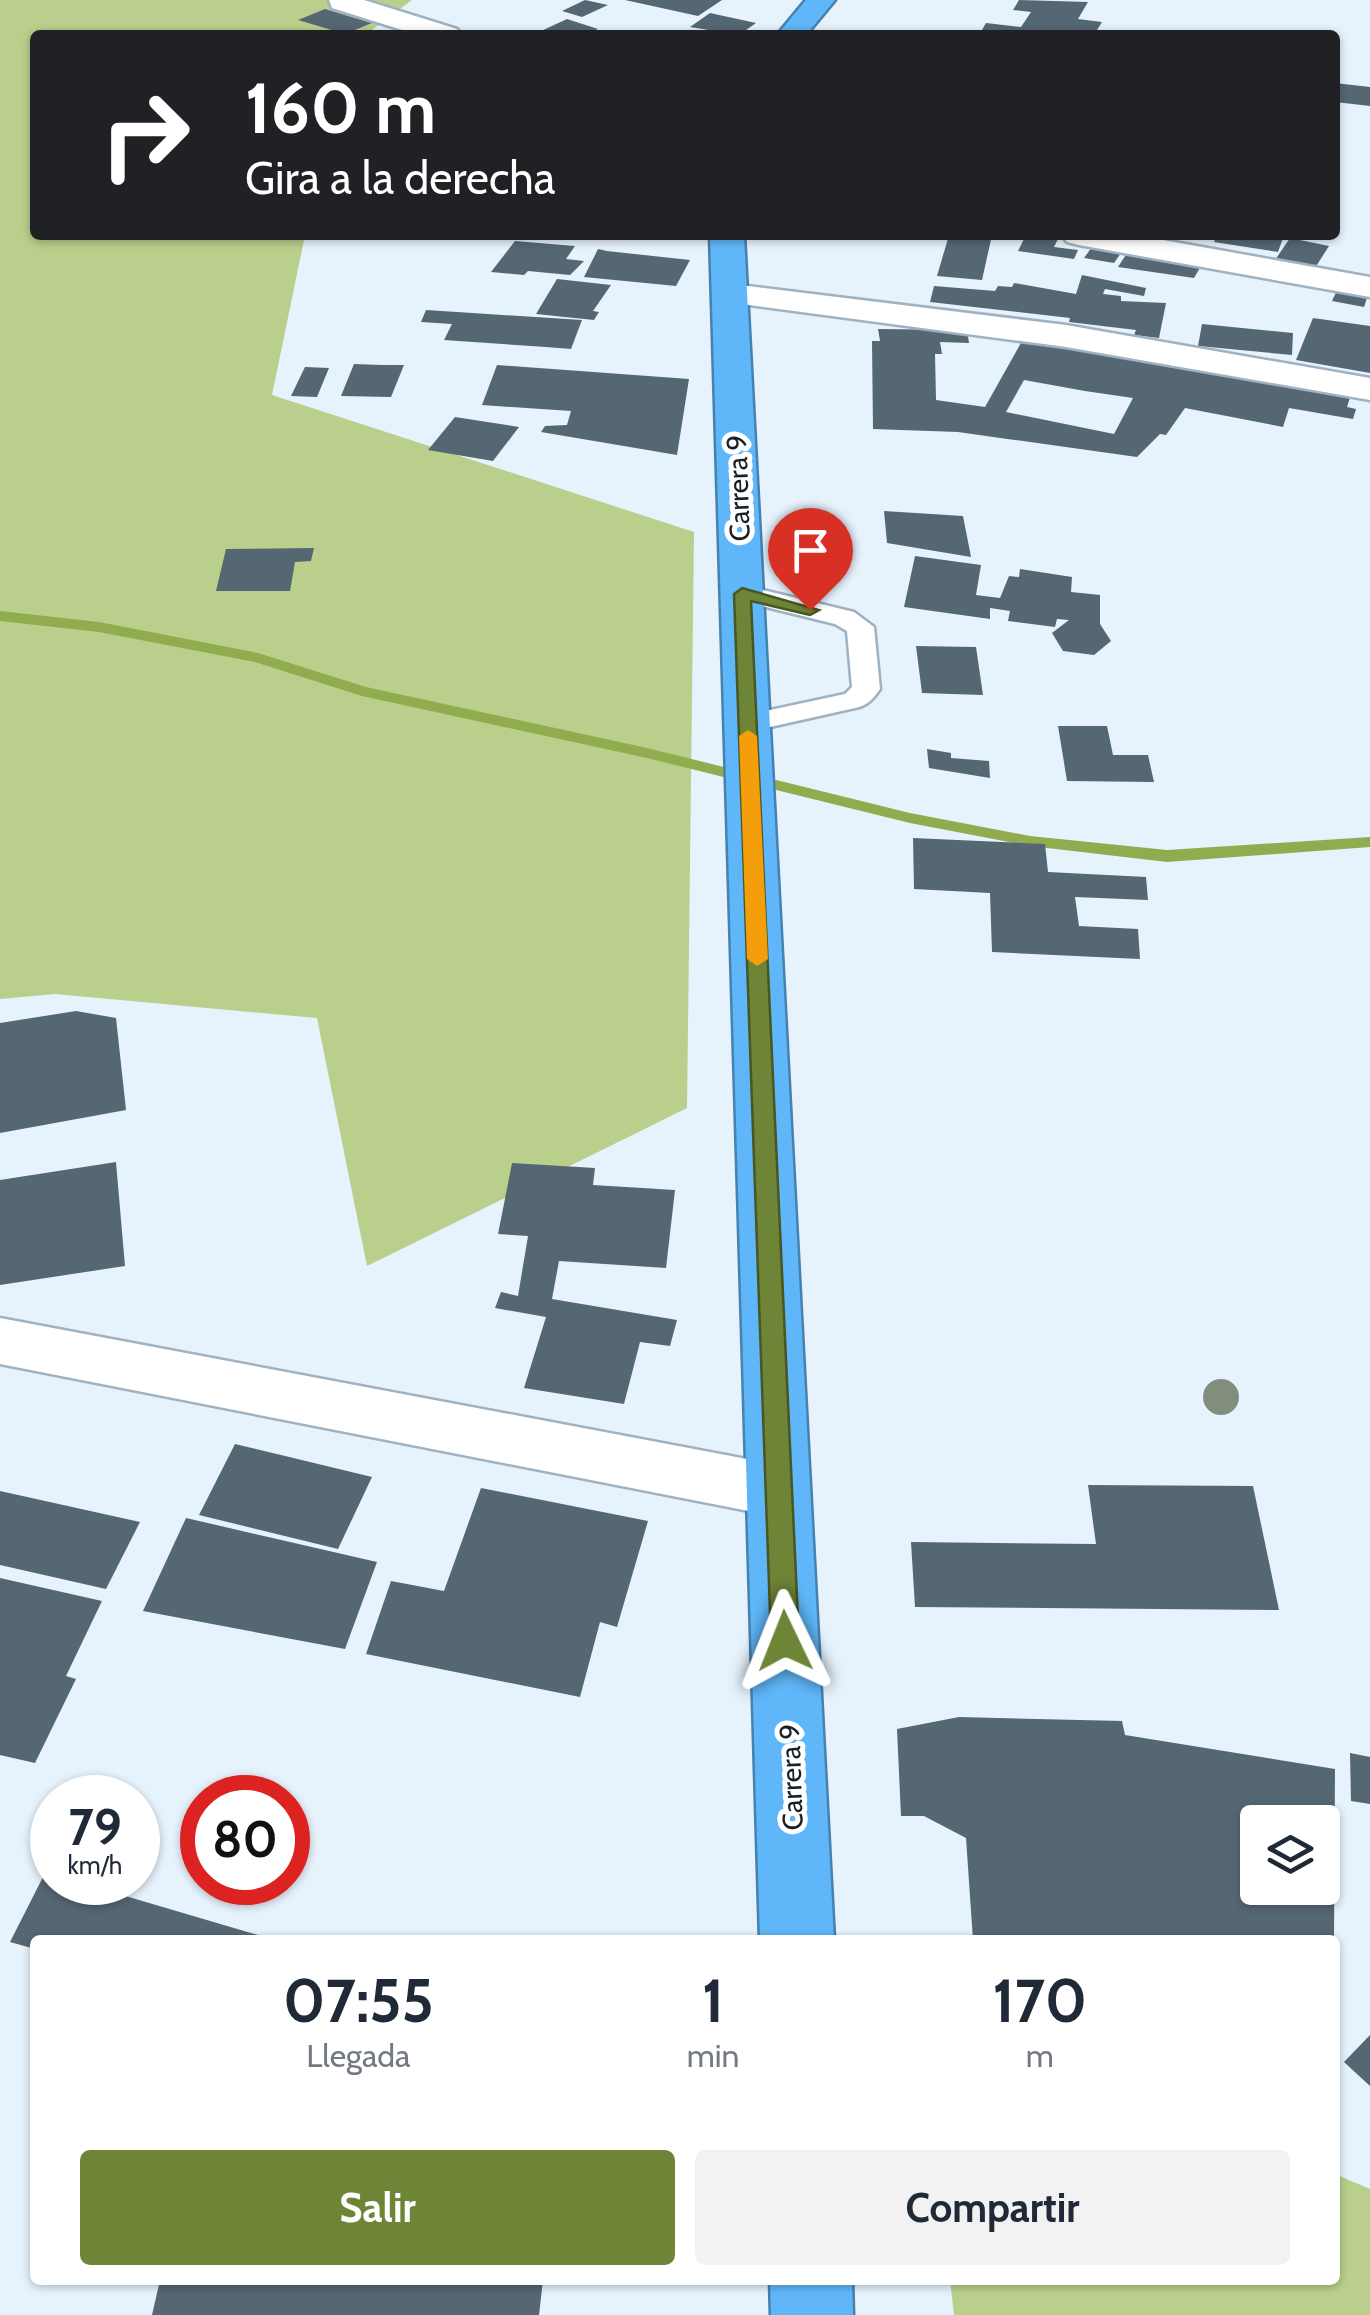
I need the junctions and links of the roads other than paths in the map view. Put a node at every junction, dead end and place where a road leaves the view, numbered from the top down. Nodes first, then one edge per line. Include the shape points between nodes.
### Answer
1 (820, 0) edge
2 (342, 2) edge
3 (431, 30) edge
4 (794, 30) edge
5 (728, 240) edge
6 (1106, 240) edge
7 (1370, 287) edge
8 (731, 294) junction
9 (1370, 389) edge
10 (742, 594) junction
11 (748, 742) junction
12 (0, 1341) edge
13 (779, 1491) junction
14 (797, 1935) edge
15 (811, 2285) edge
16 (812, 2315) edge

1 - 4 highway
2 - 3 street
5 - 8 highway, Carrera 9
6 - 7 street
8 - 9 street via 1066,336
8 - 10 highway, Carrera 9
10 - 11 highway, Carrera 9
10 - 11 lane via 860,627 866,689 856,700
11 - 13 highway, Carrera 9
12 - 13 street
13 - 14 highway, Carrera 9
15 - 16 highway

